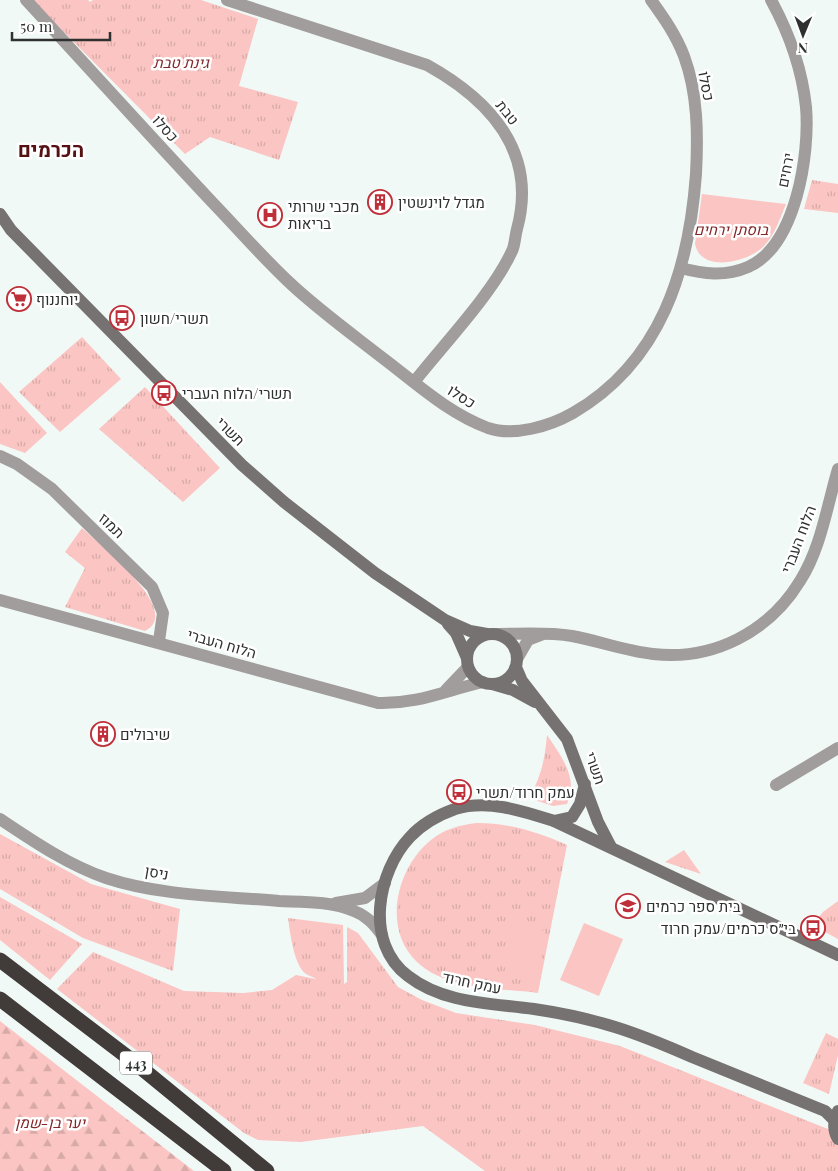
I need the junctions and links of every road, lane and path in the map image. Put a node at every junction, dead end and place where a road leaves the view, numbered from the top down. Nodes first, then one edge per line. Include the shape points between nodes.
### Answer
1 (26, 0) edge
2 (227, 0) edge
3 (651, 0) edge
4 (771, 0) edge
5 (0, 214) edge
6 (681, 268) junction
7 (414, 382) junction
8 (0, 456) edge
9 (838, 470) edge
10 (0, 600) edge
11 (444, 620) junction
12 (491, 634) junction
13 (548, 634) junction
14 (159, 642) junction
15 (467, 662) junction
16 (516, 663) junction
17 (487, 683) junction
18 (435, 696) junction
19 (542, 706) junction
20 (838, 748) edge
21 (584, 784) junction
22 (776, 784) dead end
23 (0, 819) edge
24 (554, 822) junction
25 (611, 847) junction
26 (385, 883) junction
27 (324, 904) junction
28 (382, 935) junction
29 (838, 955) edge
30 (0, 960) edge
31 (0, 999) edge
32 (836, 1116) edge
33 (838, 1139) edge
34 (224, 1171) edge
35 (267, 1171) edge

1 - 7 street, כסלו via 289,282
2 - 7 street, טבת via 427,65 454,80 476,99 511,142 523,183 513,249 485,293
3 - 6 street, כסלו via 670,26 684,56 697,118 694,193
4 - 6 street, ירחים via 795,53 806,107 805,160 792,210 774,244 750,266 718,274
5 - 11 street, תשרי via 11,230 242,465 375,573
6 - 7 street, כסלו via 662,320 624,375 596,400 561,420 514,431 492,429 450,410
8 - 14 street, תמוז via 52,489 152,587 163,613
9 - 13 street, הלוח העברי via 821,530 800,581 764,623 741,638 718,649 672,656
10 - 14 street, הלוח העברי
11 - 12 street, תשרי via 470,631
11 - 15 street, תשרי via 456,633
12 - 13 street, הלוח העברי
12 - 15 street via 473,642
12 - 16 street via 511,642
13 - 16 street, הלוח העברי via 528,640
14 - 18 street, הלוח העברי via 378,703 402,703
15 - 17 street via 475,678
15 - 18 street, הלוח העברי via 451,686
16 - 17 street via 508,678
16 - 19 street, תשרי via 522,681
17 - 18 street, הלוח העברי
17 - 19 street, תשרי via 513,690
19 - 21 street, תשרי via 567,740
20 - 22 street
21 - 24 street via 580,804 572,817
21 - 25 street, תשרי
23 - 27 street, ניסן via 62,859 106,878 154,889 209,896
24 - 25 street, עמק חרוד
24 - 26 street, עמק חרוד via 497,806 456,809 437,816 408,838
25 - 29 street, עמק חרוד
26 - 27 street, ניסן via 365,898
26 - 28 street, עמק חרוד via 380,901
27 - 28 street, ניסן via 362,914
28 - 32 street, עמק חרוד via 391,956 406,975 443,995 614,1026
30 - 35 highway, 443 via 134,1062
31 - 34 highway, 443
32 - 33 street via 834,1129

